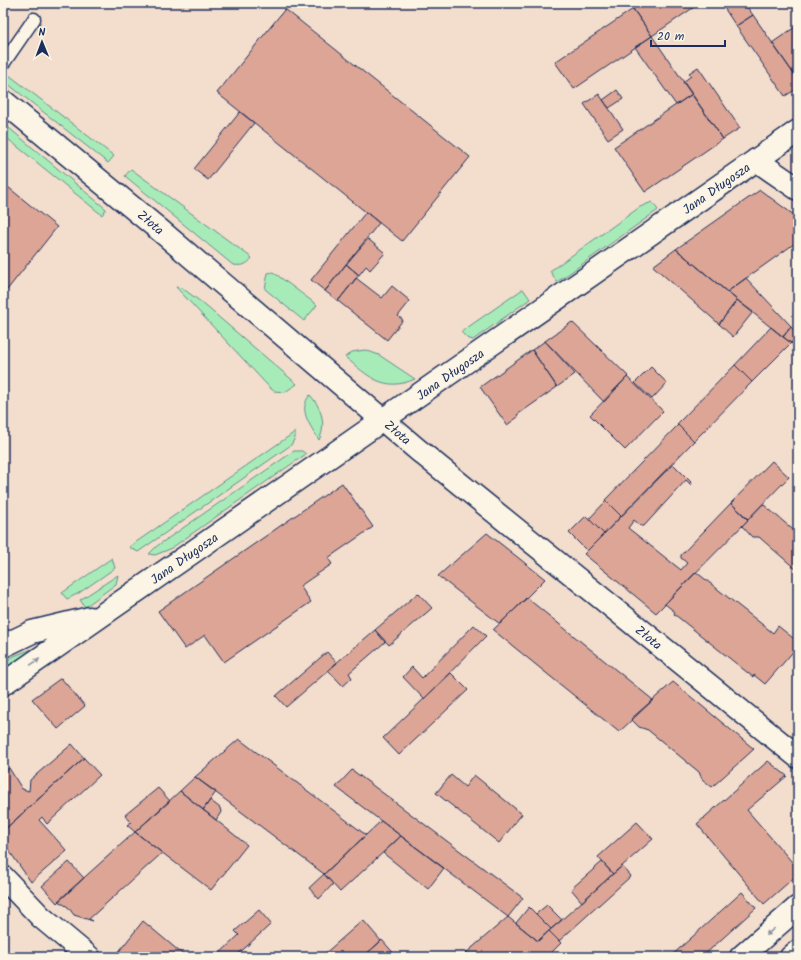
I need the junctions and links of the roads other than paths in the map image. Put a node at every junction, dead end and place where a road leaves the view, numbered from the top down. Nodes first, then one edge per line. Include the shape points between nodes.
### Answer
1 (34, 19) dead end
2 (3, 64) edge
3 (3, 101) edge
4 (798, 131) edge
5 (756, 160) junction
6 (798, 189) edge
7 (383, 420) junction
8 (101, 615) junction
9 (3, 646) edge
10 (3, 684) edge
11 (798, 757) edge
12 (3, 877) edge
13 (798, 907) edge
14 (798, 951) edge
15 (89, 957) edge
16 (741, 957) edge
17 (792, 957) edge

1 - 2 lane
3 - 7 street, Złota
4 - 5 street, Jana Długosza
5 - 6 street
5 - 7 street, Jana Długosza
7 - 8 street, Jana Długosza
7 - 11 street, Złota
8 - 9 street, Jana Długosza via 32,632
10 -> 8 street, Jana Długosza
12 - 15 street via 41,917
13 -> 16 street
14 - 17 street

